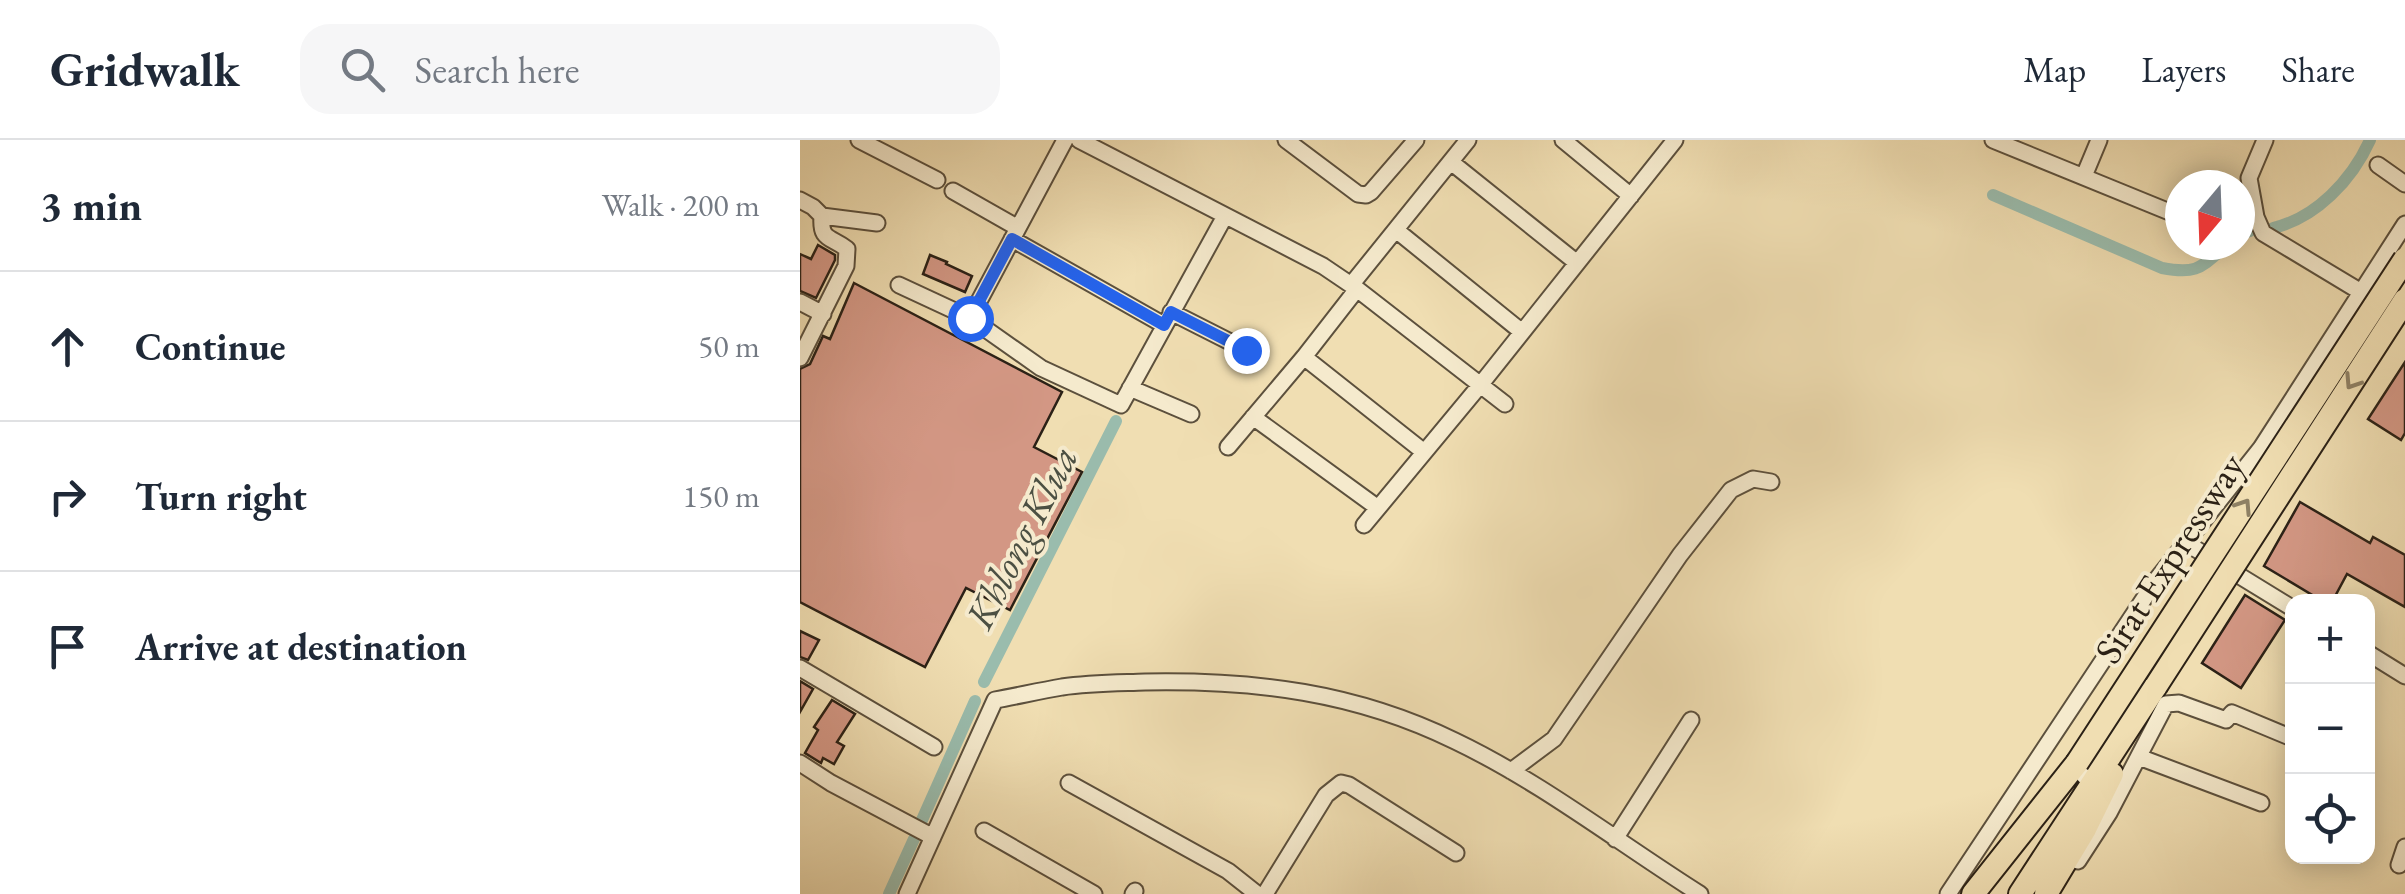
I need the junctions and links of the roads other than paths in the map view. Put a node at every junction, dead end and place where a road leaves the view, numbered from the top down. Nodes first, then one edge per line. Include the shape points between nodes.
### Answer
1 (860, 140) edge
2 (1064, 140) edge
3 (1080, 140) edge
4 (1286, 140) edge
5 (1416, 140) edge
6 (1563, 140) edge
7 (1676, 140) edge
8 (1994, 140) edge
9 (2099, 140) edge
10 (2265, 140) edge
11 (1463, 142) edge
12 (1451, 162) junction
13 (2378, 166) dead end
14 (2084, 176) junction
15 (936, 180) dead end
16 (2405, 184) edge
17 (953, 191) dead end
18 (1631, 196) junction
19 (800, 200) edge
20 (2165, 209) edge
21 (822, 216) junction
22 (1225, 216) junction
23 (877, 222) dead end
24 (2405, 224) edge
25 (1396, 230) junction
26 (1015, 234) junction
27 (2405, 259) edge
28 (1577, 264) junction
29 (899, 285) dead end
30 (1354, 287) junction
31 (2360, 292) junction
32 (2405, 300) edge
33 (800, 302) edge
34 (822, 314) junction
35 (2405, 316) edge
36 (970, 318) junction
37 (1167, 318) junction
38 (1522, 332) junction
39 (1246, 350) dead end
40 (1304, 357) junction
41 (800, 358) edge
42 (1481, 384) junction
43 (1130, 388) junction
44 (1504, 404) dead end
45 (1191, 414) dead end
46 (1254, 418) junction
47 (1228, 447) dead end
48 (1424, 452) junction
49 (1771, 482) dead end
50 (1378, 508) junction
51 (1364, 524) dead end
52 (2186, 543) junction
53 (2217, 570) dead end
54 (2285, 604) edge
55 (2375, 658) edge
56 (800, 668) edge
57 (2405, 676) edge
58 (2156, 686) junction
59 (1692, 720) dead end
60 (2285, 735) edge
61 (934, 748) dead end
62 (2139, 757) junction
63 (800, 763) edge
64 (2077, 764) junction
65 (1511, 771) junction
66 (1069, 783) dead end
67 (2262, 802) dead end
68 (984, 831) dead end
69 (932, 837) junction
70 (1615, 839) junction
71 (2405, 847) edge
72 (1456, 853) dead end
73 (2398, 864) dead end
74 (1673, 878) junction
75 (907, 894) edge
76 (1094, 894) edge
77 (1257, 894) edge
78 (1264, 894) edge
79 (1664, 894) edge
80 (1700, 894) edge
81 (1948, 894) edge
82 (1973, 894) edge
83 (1991, 894) edge
84 (2010, 894) edge
85 (2020, 894) edge
86 (2046, 894) edge
87 (2056, 894) edge

1 - 15 street
2 - 26 street
3 - 22 street
4 - 5 street via 1366,195
6 - 18 street
7 - 18 street
8 - 14 street
9 - 14 street
10 - 31 street via 2250,178 2263,233
11 - 12 street
12 - 25 street
12 - 28 street
13 - 16 street
14 - 20 street
17 - 26 street
18 - 28 street
19 - 21 street
21 - 23 street
21 - 34 street via 825,237 848,256
22 - 30 street
22 - 37 street
24 - 31 street
25 - 30 street
25 - 38 street
26 - 36 street
26 - 37 street
64 -> 27 highway, Sirat Expressway, bridge
28 - 38 street
29 - 36 street
30 - 40 street
30 - 42 street
31 - 35 street
31 - 52 street via 2261,448
32 -> 58 highway, Sirat Expressway, bridge
33 - 34 street
34 - 41 street
36 - 43 street via 1041,368 1121,406
37 - 39 street
37 - 43 street
38 - 42 street
40 - 46 street
40 - 48 street
42 - 44 street
42 - 48 street
43 - 45 street
46 - 47 street
46 - 50 street
48 - 50 street
49 - 65 street via 1754,479 1732,490 1554,739
50 - 51 street
52 - 54 street
52 - 81 street
53 - 84 street
55 - 57 street
56 - 61 street
58 - 85 highway, Sirat Expressway
58 - 86 highway
59 - 70 street
60 - 62 street via 2232,713 2226,720 2180,702 2166,704
62 - 67 street
62 - 87 street
63 - 69 street
64 - 82 highway
64 - 83 highway, Sirat Expressway
65 - 69 street via 1395,715 1324,695 1200,681 1064,686 994,700
65 - 70 street
66 - 77 street via 1228,870
68 - 76 street
69 - 75 street
70 - 74 street
71 - 73 street
72 - 78 street via 1341,784 1326,794
74 - 79 street
74 - 80 street

